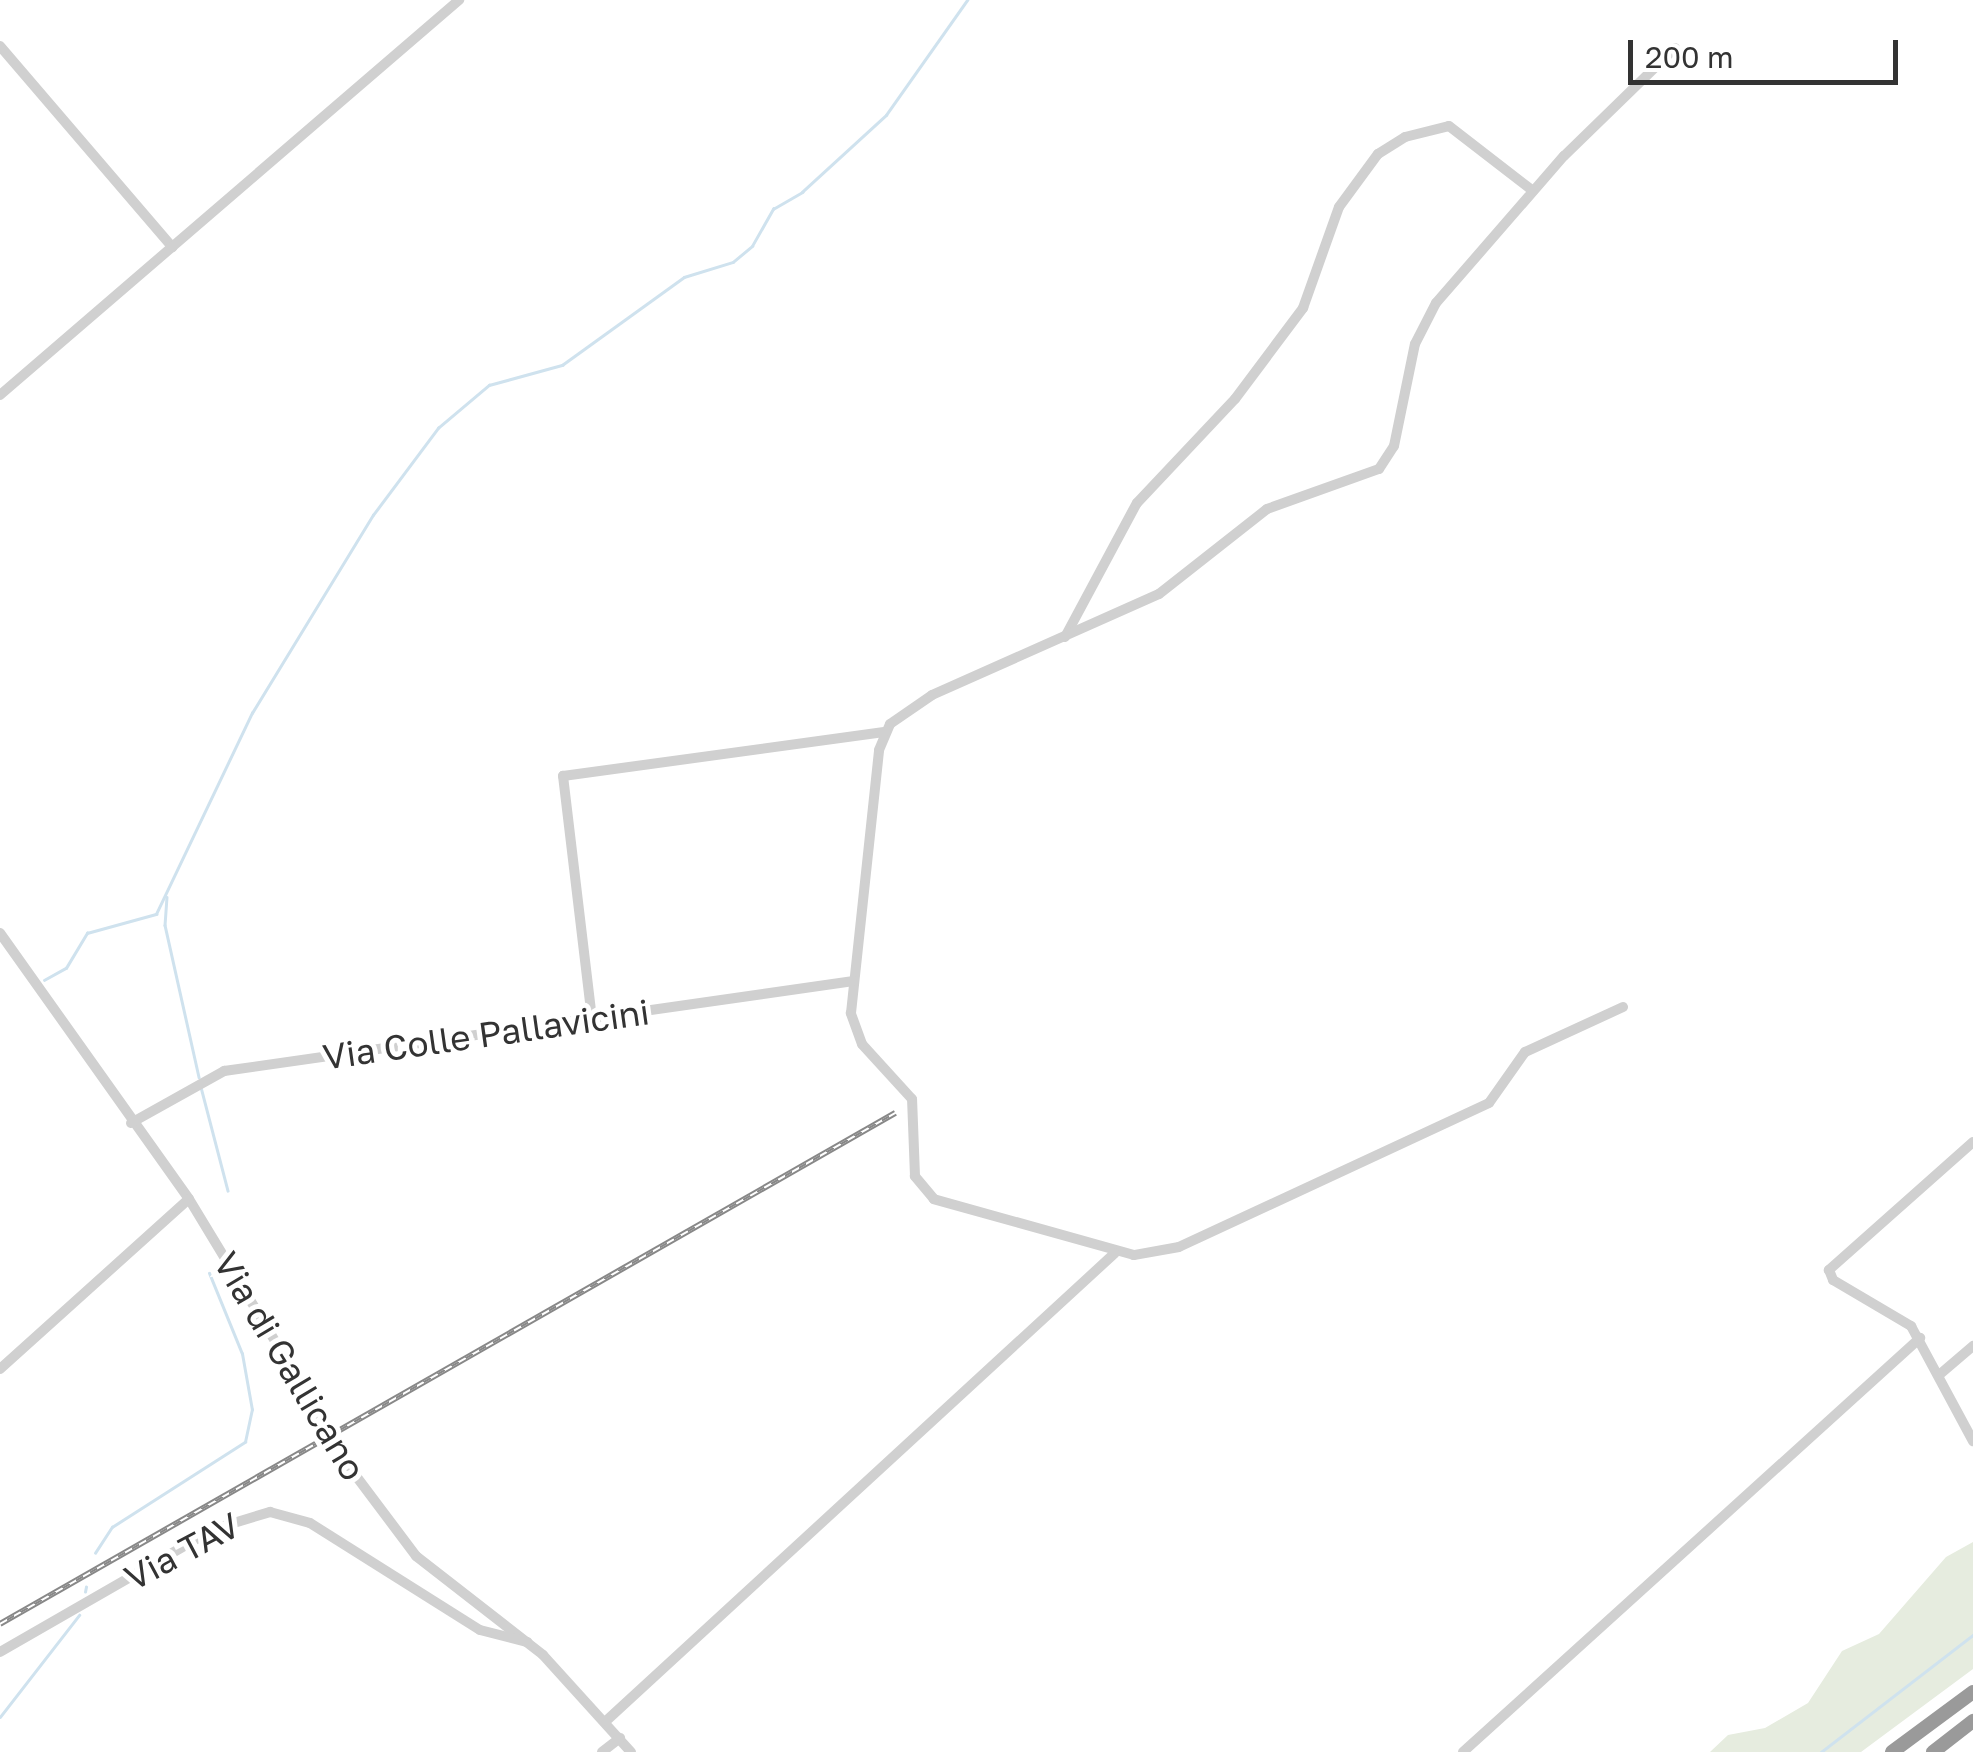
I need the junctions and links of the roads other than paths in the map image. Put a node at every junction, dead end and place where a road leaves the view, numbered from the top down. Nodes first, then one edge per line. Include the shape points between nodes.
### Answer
1 (459, 0) edge
2 (0, 46) edge
3 (1675, 48) dead end
4 (1532, 191) junction
5 (172, 247) junction
6 (0, 394) edge
7 (1064, 638) junction
8 (884, 732) junction
9 (0, 933) edge
10 (854, 980) junction
11 (1623, 1006) dead end
12 (592, 1019) junction
13 (132, 1123) junction
14 (1973, 1142) edge
15 (189, 1199) junction
16 (1115, 1253) junction
17 (1920, 1338) junction
18 (1973, 1346) edge
19 (0, 1368) edge
20 (1940, 1375) junction
21 (1973, 1441) edge
22 (528, 1642) junction
23 (0, 1652) edge
24 (1973, 1692) edge
25 (606, 1721) junction
26 (1973, 1721) edge
27 (620, 1738) junction
28 (602, 1752) edge
29 (631, 1752) edge
30 (1463, 1752) edge
31 (1892, 1752) edge
32 (1933, 1752) edge

1 - 5 street
2 - 5 street
3 - 4 street
4 - 7 street via 1426,320 1382,466 1266,508 1164,591
4 - 7 street via 1449,126 1401,138 1372,158 1339,207 1301,311 1235,399 1138,503
5 - 6 street
7 - 8 street via 932,695
8 - 10 street
8 - 12 street via 563,776
9 - 13 street, Via di Gallicano
10 - 12 street, Via Colle Pallavicini
10 - 16 street via 857,1036 912,1099 914,1168 927,1194 952,1209
11 - 16 street via 1525,1052 1489,1103 1179,1247
12 - 13 street, Via Colle Pallavicini via 219,1072
13 - 15 street, Via di Gallicano
14 - 17 street via 1830,1267 1833,1280 1889,1308
15 - 19 street
15 - 22 street, Via di Gallicano, bridge via 348,1464 416,1556
16 - 25 street
17 - 20 street
17 - 30 street
18 - 20 street
20 - 21 street
22 - 23 street, Via TAV via 480,1630 318,1528 270,1512 214,1529
22 - 25 street, Via di Gallicano
24 - 31 highway
25 - 27 street, Via di Gallicano
26 - 32 highway
27 - 28 street
27 - 29 street, Via di Gallicano

